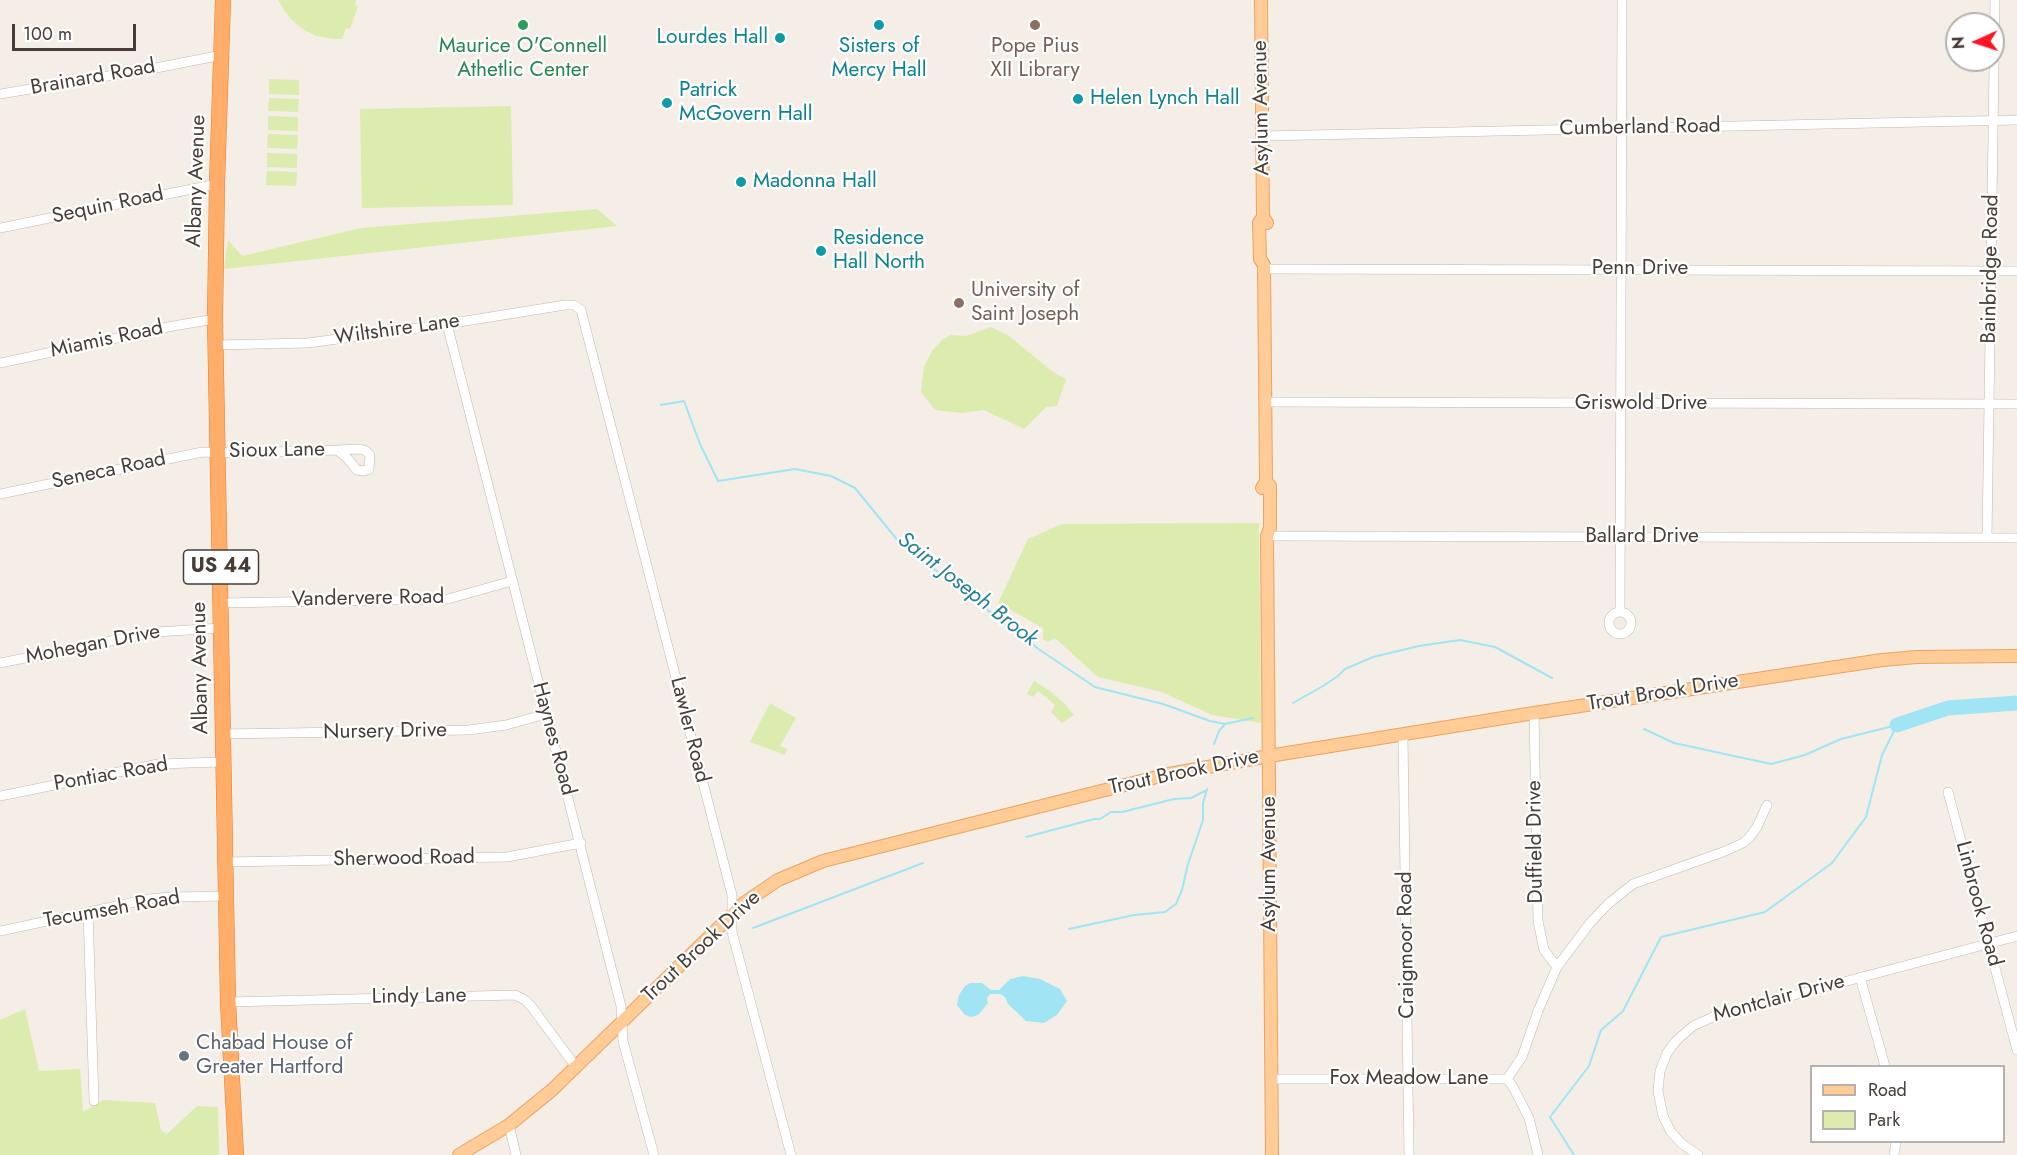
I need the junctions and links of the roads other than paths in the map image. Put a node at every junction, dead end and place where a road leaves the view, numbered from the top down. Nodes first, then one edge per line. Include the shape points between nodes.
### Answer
1 (223, 0) edge
2 (1261, 0) edge
3 (1622, 0) edge
4 (1995, 0) edge
5 (222, 55) junction
6 (0, 94) edge
7 (1993, 120) junction
8 (2017, 120) edge
9 (1620, 128) junction
10 (1263, 135) junction
11 (217, 184) junction
12 (0, 228) edge
13 (1264, 267) junction
14 (1621, 269) junction
15 (1991, 271) junction
16 (2017, 271) edge
17 (578, 307) joint
18 (214, 319) junction
19 (447, 324) junction
20 (215, 345) junction
21 (0, 363) edge
22 (1265, 402) junction
23 (1619, 404) junction
24 (1989, 404) junction
25 (2017, 404) edge
26 (337, 450) dead end
27 (218, 452) junction
28 (0, 494) edge
29 (1267, 536) junction
30 (1619, 537) junction
31 (1988, 537) junction
32 (2017, 537) edge
33 (512, 581) junction
34 (221, 603) junction
35 (1620, 612) dead end
36 (221, 628) junction
37 (2017, 656) edge
38 (0, 663) edge
39 (1534, 712) junction
40 (546, 714) junction
41 (223, 734) junction
42 (1403, 735) junction
43 (1269, 756) junction
44 (223, 762) junction
45 (1948, 792) dead end
46 (0, 796) edge
47 (1767, 805) dead end
48 (581, 843) junction
49 (225, 862) junction
50 (226, 896) junction
51 (88, 912) junction
52 (731, 915) junction
53 (0, 931) edge
54 (2017, 936) edge
55 (1988, 944) junction
56 (1557, 967) junction
57 (1860, 977) junction
58 (228, 1002) junction
59 (622, 1022) junction
60 (2017, 1050) edge
61 (1885, 1065) edge
62 (576, 1067) junction
63 (1408, 1078) junction
64 (1271, 1079) junction
65 (1507, 1079) junction
66 (94, 1101) dead end
67 (509, 1125) junction
68 (236, 1155) edge
69 (459, 1155) edge
70 (516, 1155) edge
71 (654, 1155) edge
72 (791, 1155) edge
73 (1272, 1155) edge
74 (1409, 1155) edge
75 (1538, 1155) edge
76 (1698, 1155) edge

1 - 5 highway, Albany Avenue / US 44
2 - 10 main road, Asylum Avenue
3 - 9 street
4 - 7 street, Bainbridge Road
5 - 6 street, Brainard Road
5 - 11 highway, Albany Avenue / US 44
7 - 8 street, Cumberland Road
7 - 9 street, Cumberland Road
7 - 15 street, Bainbridge Road
9 - 10 street, Cumberland Road
9 - 14 street
10 - 13 main road, Asylum Avenue via 1263,217 1259,223 1260,259
11 - 12 street, Sequin Road
11 - 18 highway, Albany Avenue / US 44
13 - 14 street, Penn Drive
13 - 22 main road, Asylum Avenue
14 - 15 street, Penn Drive
14 - 23 street
15 - 16 street, Penn Drive
15 - 24 street, Bainbridge Road
17 - 19 street, Wiltshire Lane via 565,305
17 - 52 street, Lawler Road via 732,895
18 - 20 highway, Albany Avenue / US 44
18 - 21 street, Miamis Road
19 - 20 street, Wiltshire Lane via 308,343
19 - 33 street, Haynes Road
20 - 27 highway, Albany Avenue / US 44
22 - 23 street, Griswold Drive
22 - 29 main road, Asylum Avenue via 1266,481 1262,497
23 - 24 street, Griswold Drive
23 - 30 street
24 - 25 street, Griswold Drive
24 - 31 street, Bainbridge Road
26 - 27 street, Sioux Lane
27 - 28 street, Seneca Road via 196,453
27 - 34 highway, Albany Avenue / US 44
29 - 30 street, Ballard Drive
29 - 43 main road, Asylum Avenue
30 - 31 street, Ballard Drive
30 - 35 street
31 - 32 street, Ballard Drive
33 - 34 street, Vandervere Road via 448,599
33 - 40 street, Haynes Road
34 - 36 highway, Albany Avenue / US 44
36 - 38 street, Mohegan Drive via 156,632
36 - 41 highway, Albany Avenue / US 44
37 - 39 main road, Trout Brook Drive via 1891,659
39 - 42 main road, Trout Brook Drive
39 - 56 street, Duffield Drive via 1538,921 1544,950
40 - 41 street, Nursery Drive via 469,730
40 - 48 street, Haynes Road
41 - 44 highway, Albany Avenue / US 44
42 - 43 main road, Trout Brook Drive
42 - 63 street, Craigmoor Road
43 - 52 main road, Trout Brook Drive via 1169,774 823,861 778,880
43 - 64 main road, Asylum Avenue
44 - 46 street, Pontiac Road via 158,764
44 - 49 highway, Albany Avenue / US 44
45 - 55 street, Linbrook Road
47 - 56 street, Fox Meadow Lane via 1757,827 1743,843 1624,890 1590,923
48 - 49 street, Sherwood Road via 507,857
48 - 59 street, Haynes Road
49 - 50 highway, Albany Avenue / US 44
50 - 51 street, Tecumseh Road via 160,898
50 - 58 highway, Albany Avenue / US 44
51 - 53 street, Tecumseh Road
51 - 66 street
52 - 59 main road, Trout Brook Drive
52 - 72 street, Lawler Road via 732,932
54 - 55 street, Montclair Drive
55 - 57 street, Montclair Drive
55 - 60 street, Linbrook Road
56 - 65 street, Fox Meadow Lane via 1522,1057
57 - 61 street
57 - 76 street, Montclair Drive via 1715,1016 1693,1026 1676,1041 1662,1065 1659,1100 1671,1132
58 - 62 street, Lindy Lane via 516,995 531,1006
58 - 68 highway, Albany Avenue / US 44
59 - 62 main road, Trout Brook Drive
59 - 71 street, Haynes Road via 623,1041
62 - 67 main road, Trout Brook Drive
63 - 64 street, Fox Meadow Lane
63 - 65 street, Fox Meadow Lane
63 - 74 street, Craigmoor Road
64 - 73 main road, Asylum Avenue
65 - 75 street via 1529,1118
67 - 69 main road, Trout Brook Drive
67 - 70 street

